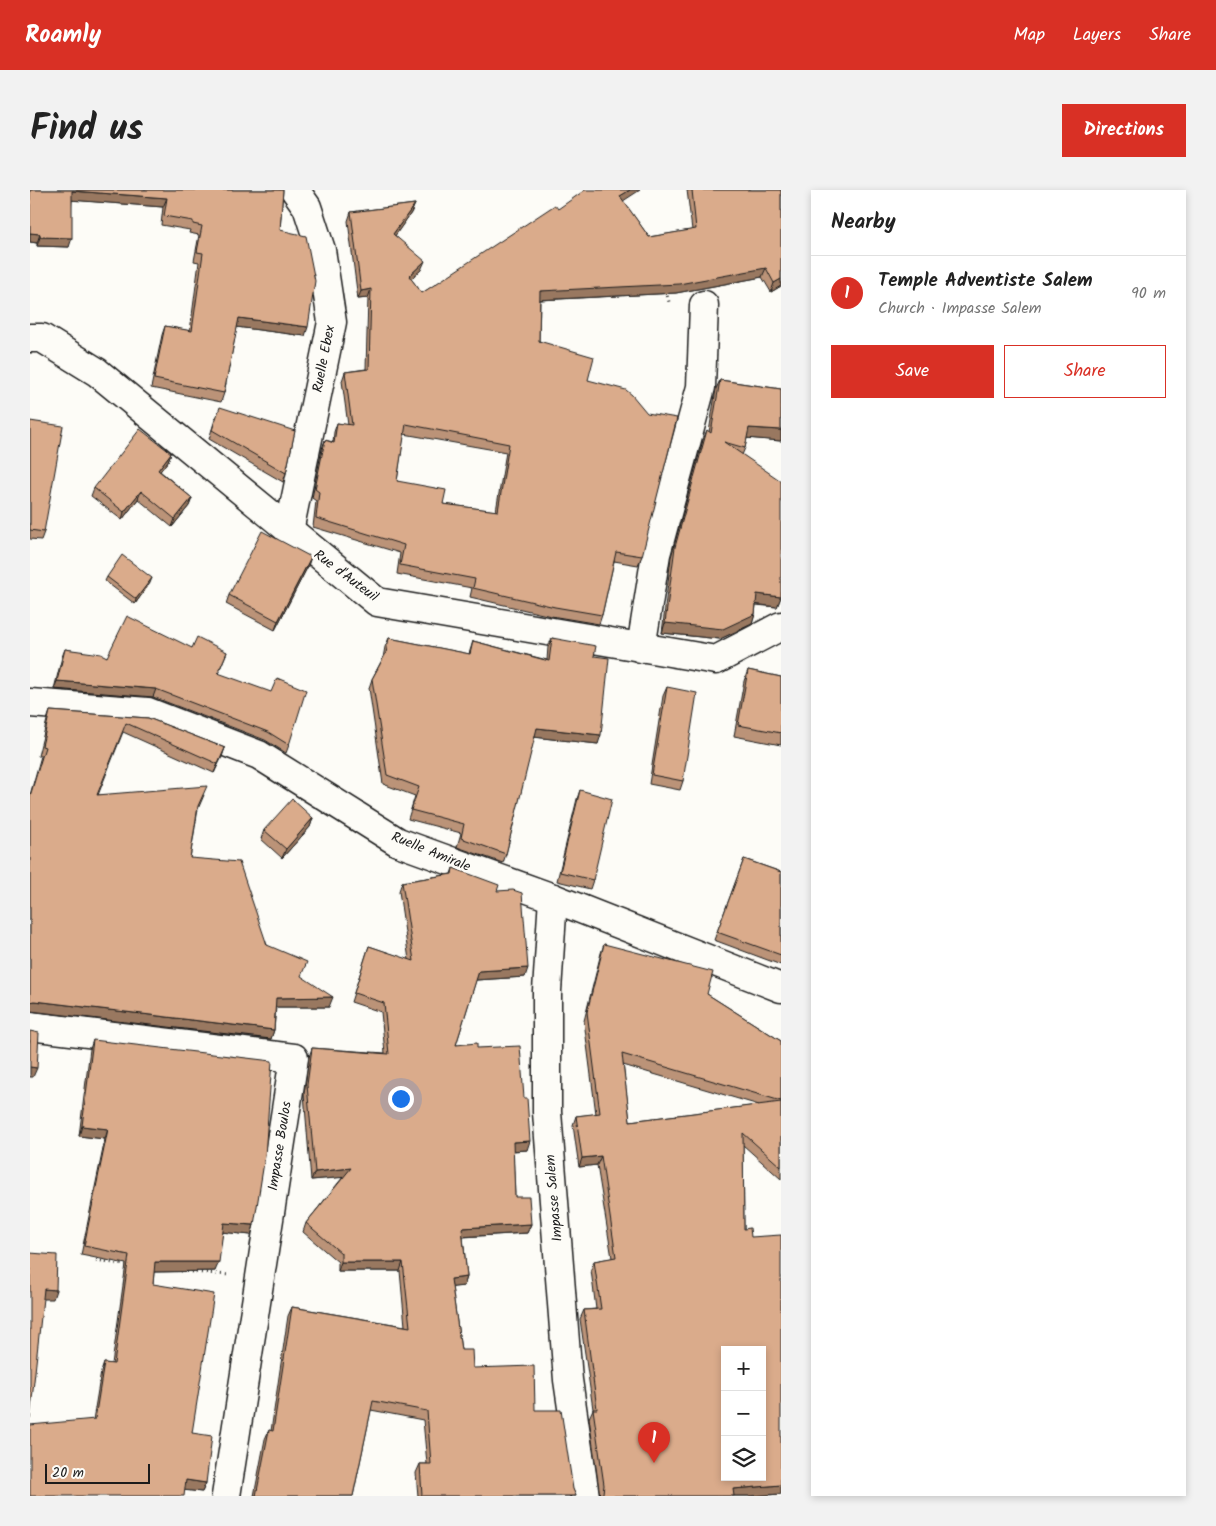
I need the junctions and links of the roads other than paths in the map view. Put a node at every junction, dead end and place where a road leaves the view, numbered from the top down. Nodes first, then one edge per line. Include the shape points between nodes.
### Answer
1 (294, 190) edge
2 (704, 305) road end
3 (30, 338) edge
4 (288, 532) junction
5 (781, 626) edge
6 (641, 648) junction
7 (30, 703) edge
8 (553, 898) junction
9 (781, 988) edge
10 (30, 1026) edge
11 (226, 1496) edge
12 (584, 1496) edge

1 - 4 street, Ruelle Ebex via 307,207 321,250 332,322
2 - 6 street via 701,387 656,554
3 - 4 street, Rue d'Auteuil via 42,338 97,372
4 - 6 street, Rue d'Auteuil via 377,602
5 - 6 street, Rue d'Auteuil via 716,660
7 - 8 street, Ruelle Amirale via 148,712 259,755 398,842
8 - 9 street, Ruelle Amirale
8 - 12 street, Impasse Salem via 547,991 547,1112 568,1380
10 - 11 street, Impasse Boulos via 294,1058

